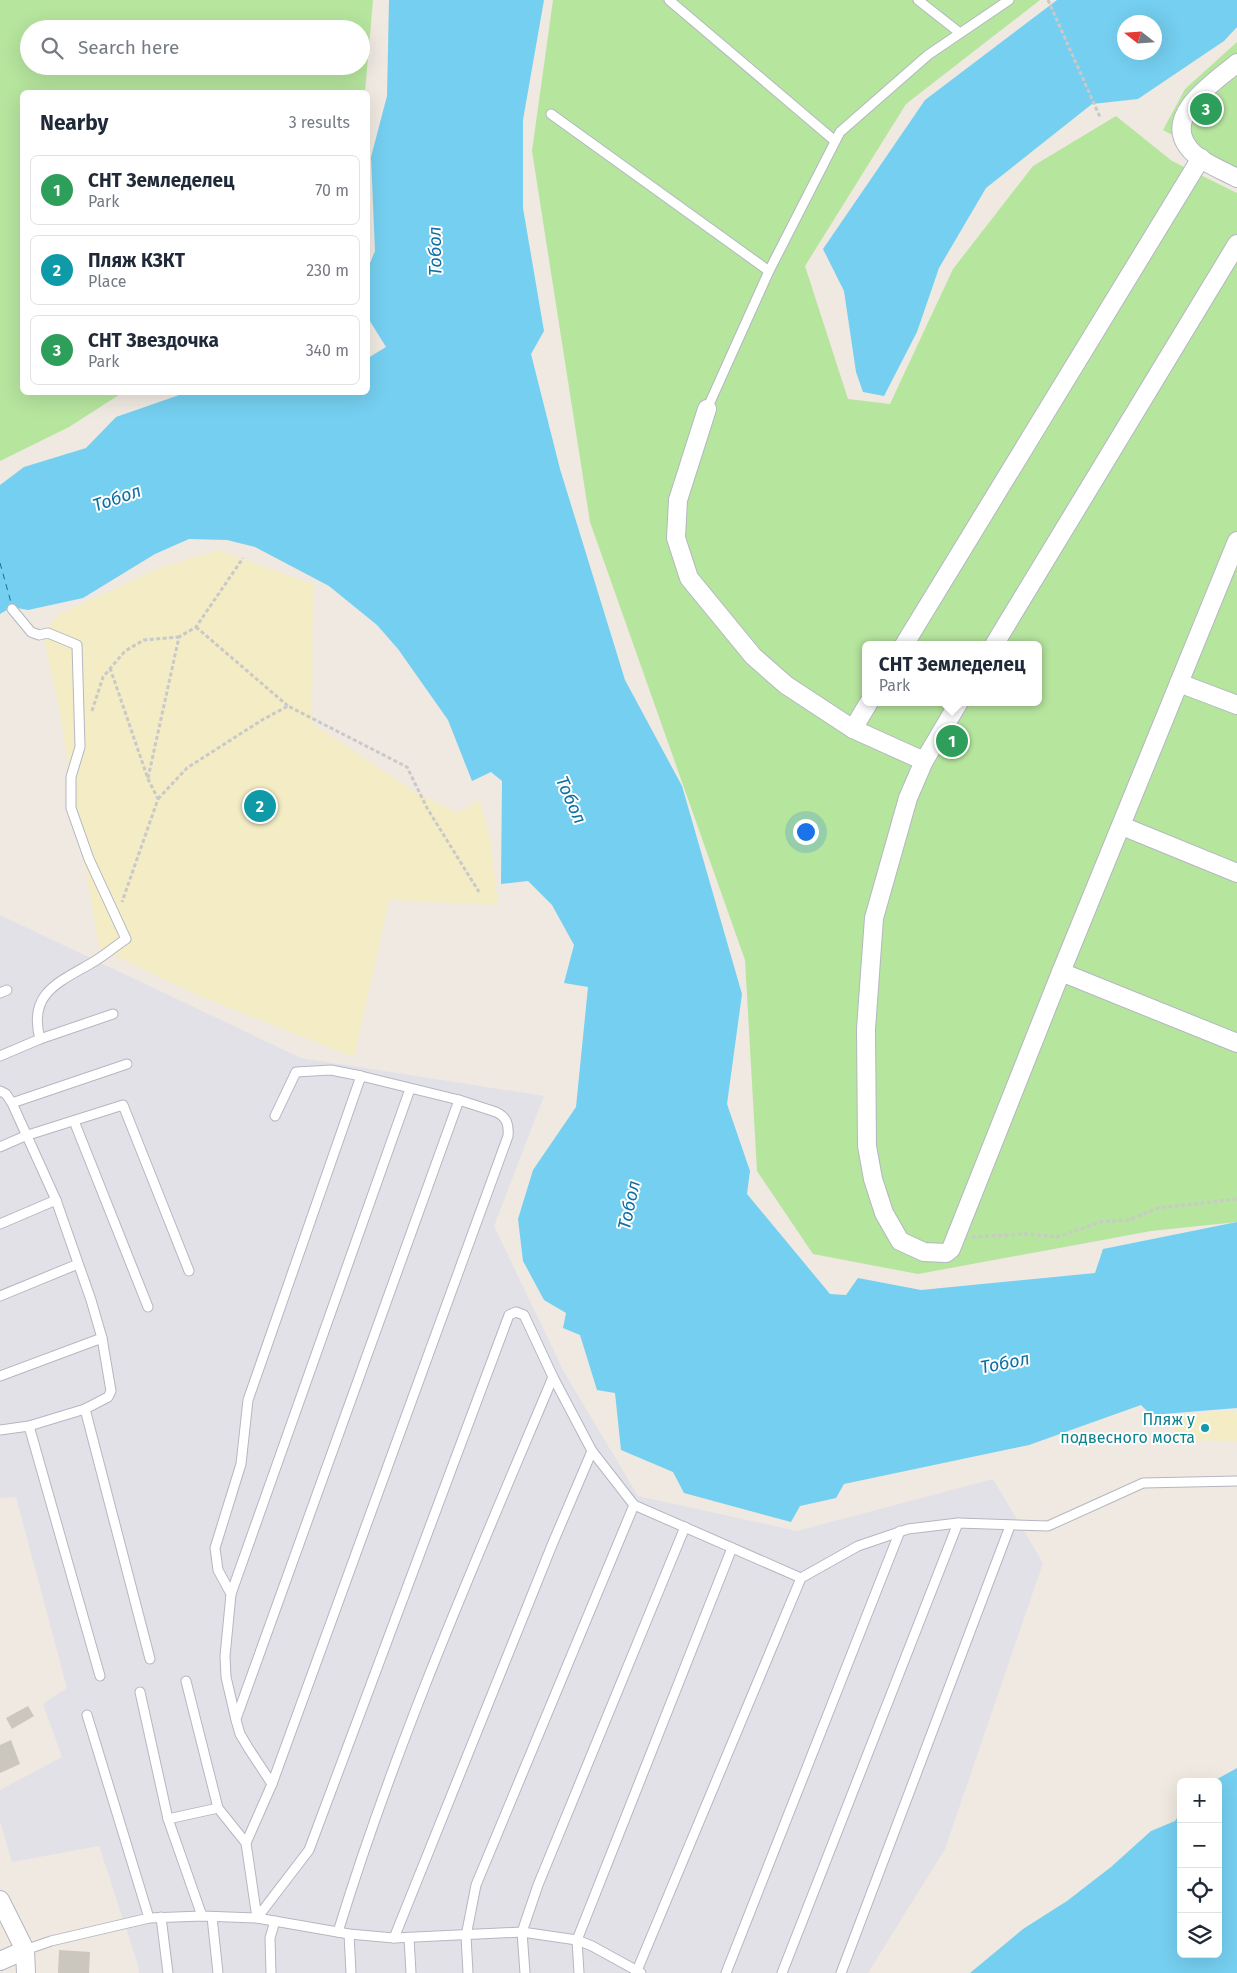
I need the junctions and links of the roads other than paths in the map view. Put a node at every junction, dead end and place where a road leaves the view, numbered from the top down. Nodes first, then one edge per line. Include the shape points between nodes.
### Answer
1 (669, 0) edge
2 (918, 0) edge
3 (1009, 0) edge
4 (960, 33) junction
5 (1237, 63) edge
6 (551, 114) dead end
7 (835, 141) junction
8 (1201, 158) junction
9 (1237, 178) edge
10 (1237, 244) edge
11 (769, 271) junction
12 (707, 409) joint
13 (1237, 541) edge
14 (12, 609) dead end
15 (906, 641) edge
16 (996, 641) edge
17 (1179, 683) junction
18 (1237, 705) edge
19 (866, 706) edge
20 (957, 706) edge
21 (852, 729) junction
22 (924, 761) junction
23 (1122, 826) junction
24 (1237, 873) edge
25 (1060, 972) junction
26 (113, 1014) dead end
27 (40, 1039) junction
28 (1237, 1043) edge
29 (0, 1056) edge
30 (127, 1064) dead end
31 (361, 1076) junction
32 (410, 1089) junction
33 (0, 1091) edge
34 (459, 1100) junction
35 (12, 1103) junction
36 (275, 1116) dead end
37 (74, 1121) junction
38 (25, 1136) junction
39 (0, 1147) edge
40 (56, 1200) junction
41 (0, 1224) edge
42 (78, 1264) junction
43 (189, 1271) dead end
44 (0, 1296) edge
45 (148, 1307) dead end
46 (102, 1338) junction
47 (0, 1376) edge
48 (553, 1377) junction
49 (85, 1409) junction
50 (29, 1426) junction
51 (0, 1430) edge
52 (592, 1451) junction
53 (1237, 1481) edge
54 (634, 1505) junction
55 (958, 1523) junction
56 (1010, 1526) junction
57 (685, 1527) junction
58 (900, 1531) junction
59 (732, 1548) junction
60 (801, 1578) junction
61 (231, 1594) junction
62 (150, 1659) dead end
63 (100, 1676) dead end
64 (186, 1681) dead end
65 (140, 1692) dead end
66 (87, 1715) dead end
67 (236, 1720) junction
68 (272, 1784) junction
69 (218, 1808) junction
70 (168, 1819) junction
71 (246, 1843) junction
72 (0, 1900) edge
73 (202, 1916) junction
74 (161, 1917) junction
75 (212, 1917) junction
76 (149, 1918) junction
77 (257, 1918) junction
78 (275, 1921) junction
79 (338, 1932) junction
80 (522, 1932) junction
81 (349, 1934) junction
82 (466, 1936) junction
83 (394, 1938) junction
84 (409, 1938) junction
85 (577, 1940) junction
86 (25, 1950) junction
87 (0, 1961) edge
88 (26, 1973) edge
89 (168, 1973) edge
90 (218, 1973) edge
91 (271, 1973) edge
92 (351, 1973) edge
93 (411, 1973) edge
94 (468, 1973) edge
95 (525, 1973) edge
96 (579, 1973) edge
97 (637, 1973) edge
98 (726, 1973) edge
99 (782, 1973) edge
100 (841, 1973) edge

1 - 7 lane
2 - 4 lane
3 - 4 lane
4 - 7 lane via 928,55 840,132
5 - 8 street via 1193,100 1183,118 1181,135 1188,148
6 - 11 lane
7 - 11 lane
8 - 9 street
8 - 15 street
10 - 16 street
11 - 12 lane
12 - 21 street via 678,500 676,538 689,578 753,656 786,685
13 - 17 street
14 - 27 lane via 31,632 64,637 77,645 80,747 72,777 71,808 89,859 126,939 92,963 57,981 37,1010
17 - 18 street
17 - 23 street
19 - 21 street
20 - 22 street
21 - 22 street
22 - 25 street via 908,798 874,918 866,1029 867,1146 884,1213 900,1241 924,1252 942,1255 951,1249
23 - 24 street
23 - 25 street
25 - 28 street
26 - 27 lane
27 - 29 lane
30 - 35 lane
31 - 32 lane
31 - 36 lane via 330,1070 296,1072
31 - 61 lane via 248,1400 242,1464 215,1548 218,1570
32 - 34 lane
32 - 61 lane
33 - 35 lane
34 - 67 lane
34 - 68 lane via 502,1115 509,1128 508,1136
35 - 38 lane
37 - 38 lane
37 - 43 lane via 123,1105
37 - 45 lane
38 - 39 lane
38 - 40 lane
40 - 41 lane
40 - 42 lane
42 - 44 lane
42 - 46 lane
46 - 47 lane
46 - 49 lane via 111,1391 108,1397
48 - 52 lane
48 - 77 lane via 524,1315 516,1312 510,1315 309,1850
48 - 79 lane via 384,1791
49 - 50 lane
49 - 62 lane
50 - 51 lane
50 - 63 lane
52 - 54 lane
52 - 83 lane
53 - 56 lane via 1143,1482 1048,1526
54 - 57 lane
54 - 82 lane via 476,1885
55 - 56 lane
55 - 58 lane
55 - 99 lane
56 - 100 lane
57 - 59 lane
57 - 80 lane via 541,1876
58 - 60 lane via 858,1546
58 - 98 lane
59 - 60 lane
59 - 85 lane
60 - 97 lane
61 - 67 lane via 225,1656 226,1677
64 - 69 lane
65 - 70 lane
66 - 76 lane
67 - 68 lane via 240,1734
68 - 71 lane
69 - 70 lane
69 - 71 lane
70 - 73 lane
71 - 77 lane
72 - 86 street
73 - 74 lane
73 - 75 lane
74 - 76 lane
74 - 89 lane
75 - 77 lane
75 - 90 lane
76 - 86 lane
77 - 78 lane
78 - 79 lane
78 - 91 lane via 270,1938
79 - 81 lane
80 - 82 lane
80 - 85 lane
80 - 95 lane
81 - 83 lane
81 - 92 lane
82 - 84 lane
82 - 94 lane
83 - 84 lane
84 - 93 lane
85 - 96 lane
85 - 97 lane
86 - 87 street
86 - 88 street

